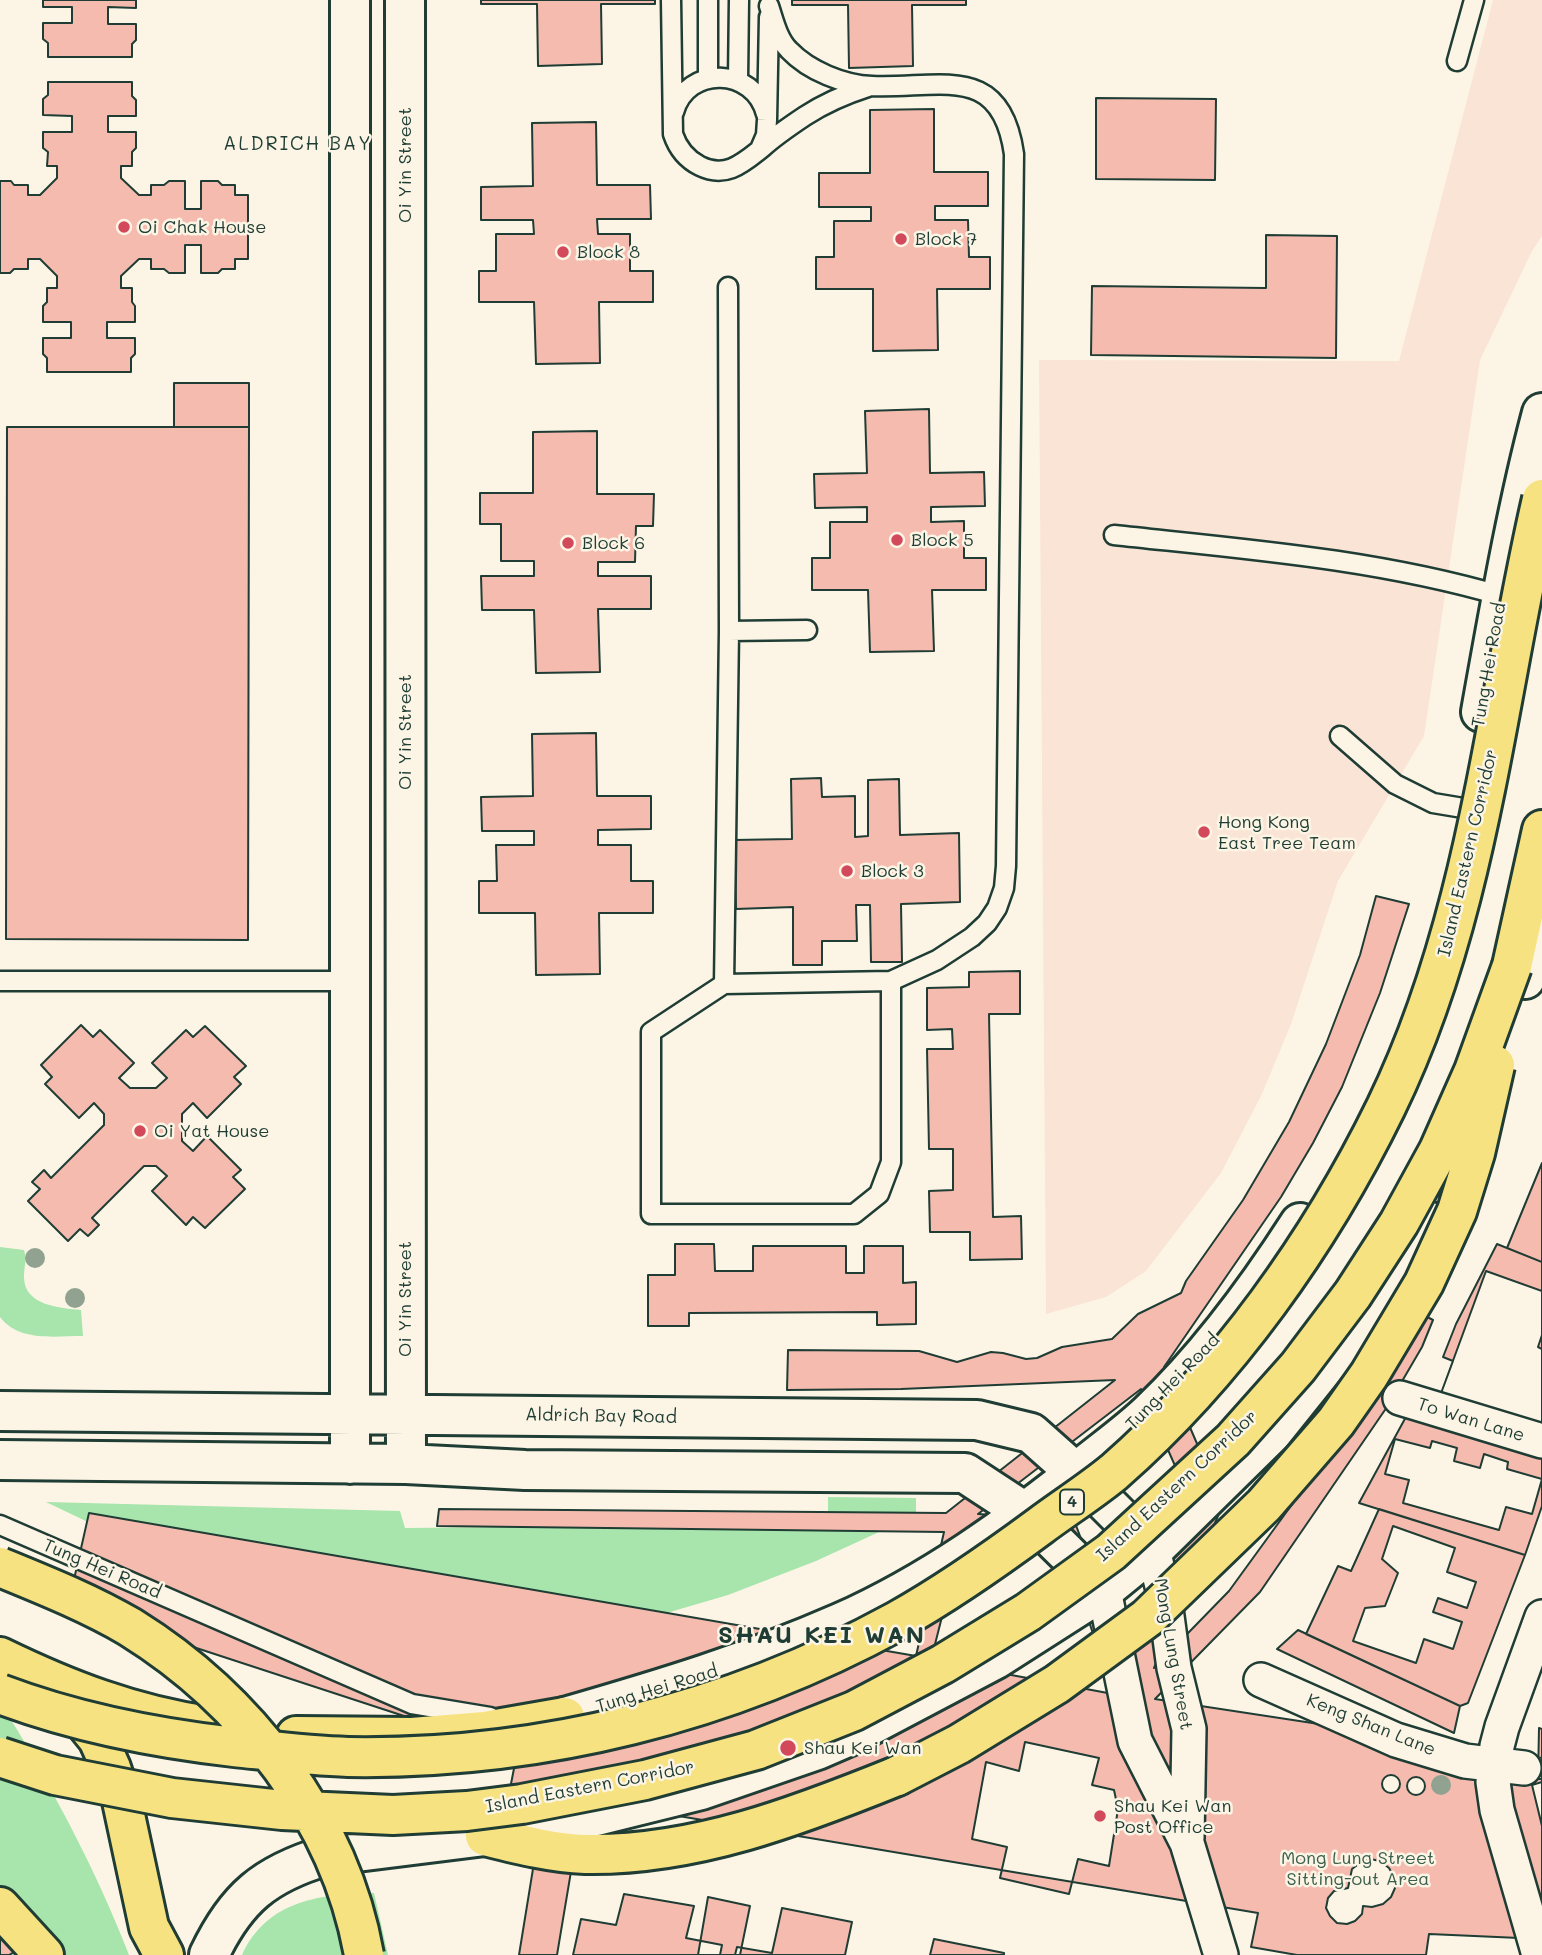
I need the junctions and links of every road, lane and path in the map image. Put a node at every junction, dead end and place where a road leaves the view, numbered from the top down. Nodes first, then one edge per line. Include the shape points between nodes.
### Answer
1 (350, 0) edge
2 (405, 0) edge
3 (671, 0) edge
4 (708, 0) edge
5 (738, 0) edge
6 (1474, 0) edge
7 (769, 3) edge
8 (1457, 61) dead end
9 (709, 78) junction
10 (738, 80) junction
11 (870, 86) junction
12 (672, 119) junction
13 (767, 120) junction
14 (760, 149) junction
15 (727, 287) dead end
16 (1542, 413) edge
17 (1542, 499) edge
18 (1114, 535) dead end
19 (1502, 596) junction
20 (807, 630) dead end
21 (729, 631) junction
22 (1340, 736) dead end
23 (1464, 808) junction
24 (1542, 830) edge
25 (1542, 921) edge
26 (1512, 966) junction
27 (0, 981) edge
28 (350, 981) junction
29 (891, 981) junction
30 (724, 984) junction
31 (1400, 1398) dead end
32 (0, 1411) edge
33 (350, 1413) junction
34 (405, 1413) junction
35 (1542, 1441) edge
36 (0, 1460) edge
37 (350, 1464) junction
38 (406, 1464) junction
39 (1076, 1473) junction
40 (1026, 1513) junction
41 (0, 1525) edge
42 (1153, 1550) junction
43 (0, 1567) edge
44 (1104, 1590) junction
45 (1542, 1618) edge
46 (0, 1657) edge
47 (39, 1676) junction
48 (1261, 1680) dead end
49 (0, 1694) edge
50 (565, 1717) junction
51 (0, 1757) edge
52 (1509, 1767) junction
53 (485, 1836) junction
54 (1187, 1843) junction
55 (0, 1907) edge
56 (44, 1955) edge
57 (164, 1955) edge
58 (209, 1955) edge
59 (365, 1955) edge
60 (1221, 1955) edge
61 (1539, 1955) edge

1 - 28 main road
2 - 34 main road, Oi Yin Street
3 - 12 lane
4 - 9 lane
5 - 10 lane
6 - 8 lane
7 - 11 lane via 788,50 834,78
7 - 13 lane
9 - 10 lane
9 - 12 lane via 681,97
10 - 13 lane via 760,98
11 - 14 lane via 826,103
11 - 29 lane via 956,85 974,90 1004,113 1014,154 1004,888 997,908 972,937 937,960
12 - 14 lane via 680,150 705,168 738,167
13 - 14 lane
15 - 21 lane
16 - 19 main road, Tung Hei Road
17 - 49 highway, Island Eastern Corridor / 4, bridge via 1464,890 1418,1033 1387,1105 1296,1264 1247,1330 1186,1400 1112,1473 977,1572 899,1620 824,1658 686,1711 582,1737 459,1752 344,1757 200,1743 91,1721
18 - 19 lane via 1308,557 1447,580
19 - 23 main road, Tung Hei Road
20 - 21 lane
21 - 30 lane
22 - 23 lane via 1395,784 1433,803
23 - 39 main road, Tung Hei Road via 1439,913 1403,1026 1341,1157 1288,1242 1199,1361 1149,1413
24 - 26 highway, Island Eastern Corridor
25 - 42 main road via 1510,1026 1479,1104 1432,1202 1379,1291 1272,1433
26 - 51 highway, Island Eastern Corridor, bridge via 1439,1150 1353,1294 1298,1367 1233,1440 1111,1552 1028,1612 854,1711 756,1750 645,1780 522,1804 393,1815 282,1811 172,1798 55,1776
26 - 53 highway, bridge via 1475,1153 1457,1211 1417,1294 1336,1422 1264,1505 1147,1618 1057,1684 959,1744 812,1811 730,1835 651,1850 584,1854
27 - 28 lane
28 - 33 main road
29 - 30 lane
29 - 30 lane via 891,1162 879,1194 854,1214 651,1214 651,1032
31 - 35 street, To Wan Lane
32 - 33 main road, Aldrich Bay Road
33 - 34 main road, Aldrich Bay Road
33 - 37 main road
34 - 38 main road, Oi Yin Street
34 - 39 main road, Aldrich Bay Road via 977,1420 1031,1433
36 - 37 main road
37 - 38 main road
38 - 40 main road via 525,1470 965,1473
39 - 40 main road, Tung Hei Road
39 - 42 main road, Aldrich Bay Road
40 - 44 main road
40 - 50 main road, Tung Hei Road via 916,1585 842,1622 664,1689
41 - 50 lane, Tung Hei Road via 412,1704 491,1717
42 - 44 main road
42 - 54 street, Mong Lung Street via 1189,1729
43 - 59 highway, bridge via 128,1626 167,1651 228,1705 288,1775 316,1820 349,1896
44 - 53 main road via 996,1658 817,1750 651,1803
44 - 54 street, Mong Lung Street via 1135,1741
45 - 52 street via 1502,1727
46 - 47 highway
47 - 50 highway via 131,1711 263,1735 412,1737 485,1731
47 - 57 highway via 98,1739 122,1801 149,1927
48 - 52 street, Keng Shan Lane via 1396,1740 1465,1761
52 - 61 street via 1494,1795
53 - 58 main road via 305,1862 249,1894 223,1926
54 - 60 street, Mong Lung Street
55 - 56 highway

